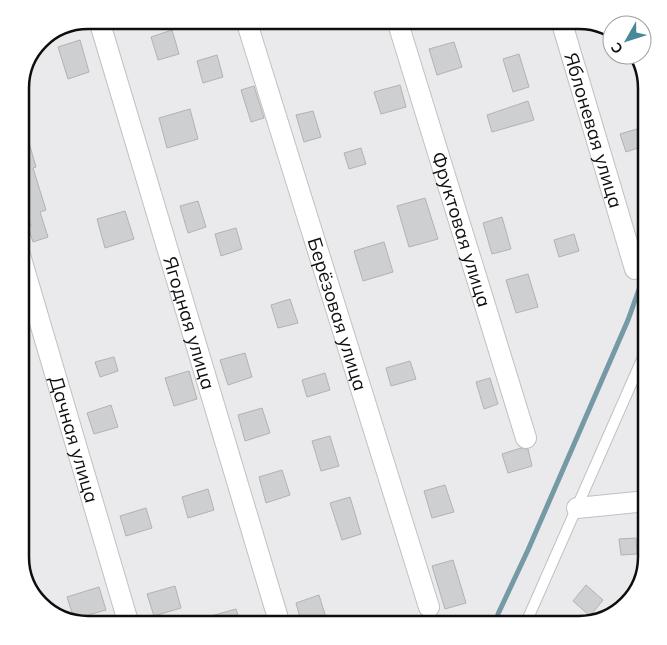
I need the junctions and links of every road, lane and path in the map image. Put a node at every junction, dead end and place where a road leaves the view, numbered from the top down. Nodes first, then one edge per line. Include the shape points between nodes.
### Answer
1 (101, 29) edge
2 (249, 29) edge
3 (400, 29) edge
4 (564, 29) edge
5 (634, 269) dead end
6 (29, 286) edge
7 (638, 369) edge
8 (526, 438) dead end
9 (638, 502) edge
10 (577, 508) junction
11 (429, 607) dead end
12 (126, 616) edge
13 (277, 616) edge
14 (529, 616) edge

1 - 13 street, Ягодная улица
2 - 11 street, Берёзовая улица
3 - 8 street, Фруктовая улица
4 - 5 street, Яблоневая улица
6 - 12 street, Дачная улица
7 - 10 lane
9 - 10 street
10 - 14 lane

